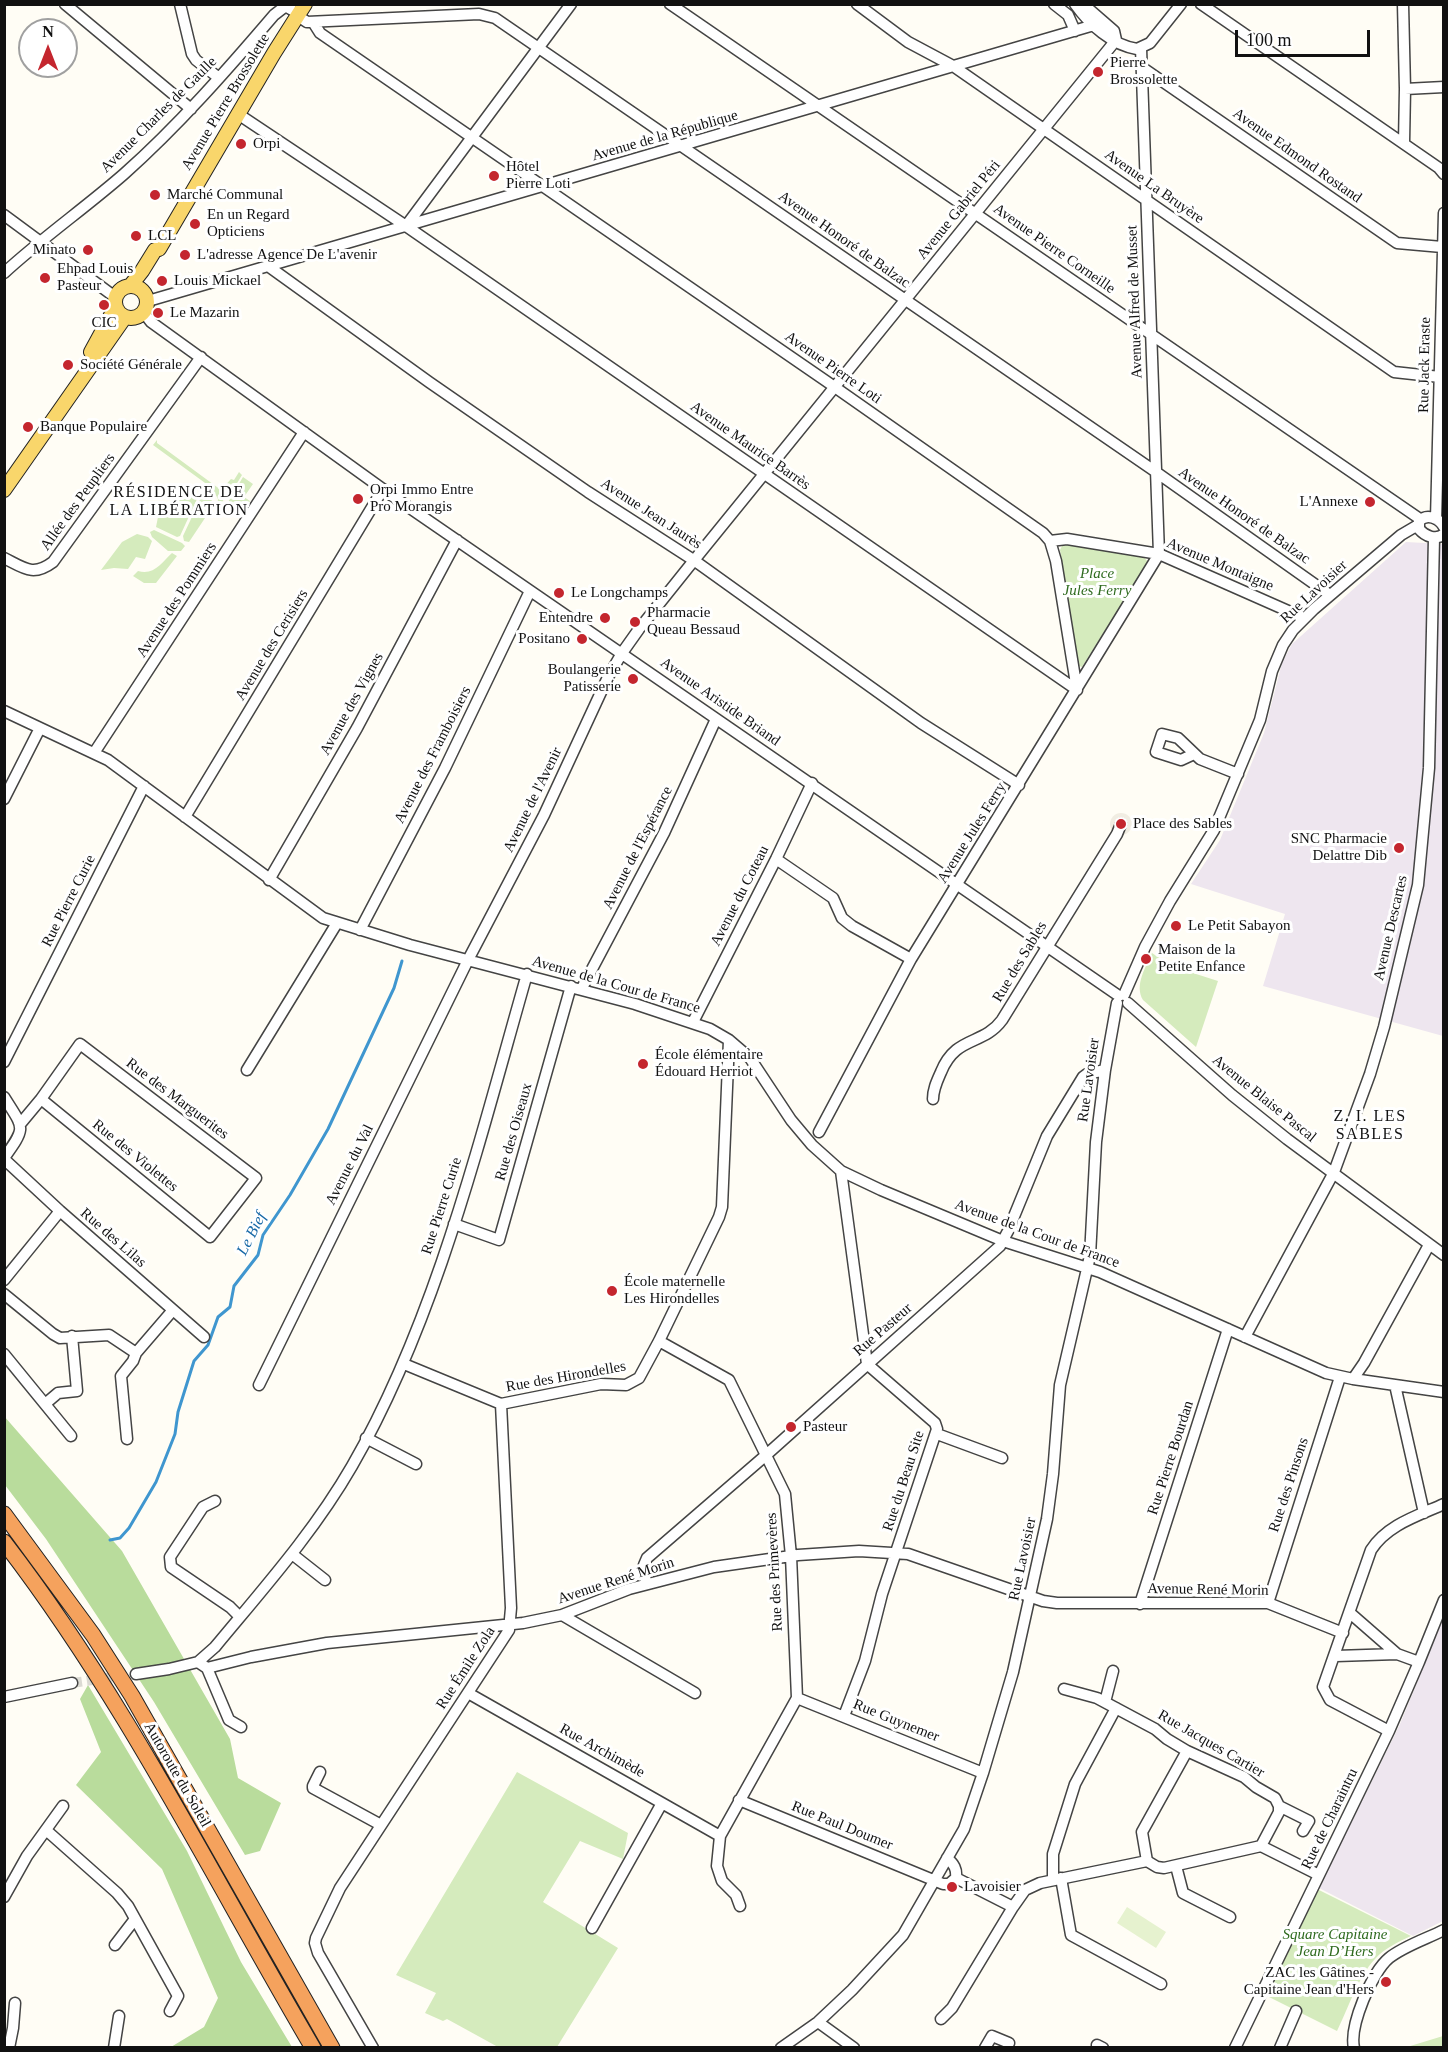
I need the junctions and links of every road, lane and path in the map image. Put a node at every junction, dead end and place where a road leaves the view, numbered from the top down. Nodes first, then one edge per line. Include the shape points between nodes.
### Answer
1 (65, 4) edge
2 (180, 4) edge
3 (571, 4) edge
4 (670, 4) edge
5 (857, 4) edge
6 (1054, 4) edge
7 (1075, 4) edge
8 (1083, 4) edge
9 (1181, 4) edge
10 (1201, 4) edge
11 (1403, 4) edge
12 (302, 13) edge
13 (1098, 22) junction
14 (1075, 31) junction
15 (1116, 40) junction
16 (538, 48) junction
17 (1141, 48) junction
18 (953, 66) junction
19 (1143, 68) junction
20 (219, 78) junction
21 (1443, 87) edge
22 (1405, 89) junction
23 (819, 106) junction
24 (191, 109) junction
25 (238, 114) junction
26 (1044, 129) junction
27 (471, 138) junction
28 (1404, 143) junction
29 (682, 146) junction
30 (1443, 174) edge
31 (544, 187) junction
32 (1147, 200) junction
33 (976, 213) junction
34 (1443, 213) edge
35 (4, 215) edge
36 (406, 226) junction
37 (41, 242) junction
38 (1442, 247) junction
39 (159, 249) junction
40 (268, 266) junction
41 (4, 273) edge
42 (130, 285) junction
43 (905, 301) junction
44 (146, 303) junction
45 (118, 308) junction
46 (1152, 335) junction
47 (93, 348) junction
48 (201, 357) junction
49 (93, 363) junction
50 (1440, 377) junction
51 (836, 388) junction
52 (304, 432) junction
53 (1156, 472) junction
54 (765, 473) junction
55 (5, 484) edge
56 (383, 489) junction
57 (1440, 521) edge
58 (1419, 522) junction
59 (1439, 536) edge
60 (457, 540) junction
61 (1050, 541) junction
62 (1159, 554) junction
63 (4, 558) edge
64 (695, 561) junction
65 (530, 591) junction
66 (1330, 595) junction
67 (1304, 618) junction
68 (622, 653) junction
69 (1077, 690) junction
70 (4, 711) edge
71 (716, 719) junction
72 (40, 728) junction
73 (94, 753) junction
74 (1194, 754) dead end
75 (1238, 774) junction
76 (812, 783) junction
77 (1019, 785) junction
78 (144, 786) junction
79 (4, 799) edge
80 (185, 817) junction
81 (1121, 824) dead end
82 (776, 859) junction
83 (269, 880) junction
84 (957, 884) junction
85 (337, 923) junction
86 (360, 930) junction
87 (1047, 946) junction
88 (911, 959) junction
89 (468, 960) junction
90 (527, 974) junction
91 (571, 986) junction
92 (582, 988) junction
93 (1122, 1000) junction
94 (693, 1022) junction
95 (729, 1040) junction
96 (4, 1062) edge
97 (247, 1070) dead end
98 (1105, 1070) junction
99 (4, 1097) edge
100 (41, 1099) junction
101 (933, 1099) dead end
102 (21, 1123) junction
103 (819, 1132) dead end
104 (4, 1158) edge
105 (841, 1171) junction
106 (1334, 1172) junction
107 (60, 1211) junction
108 (454, 1224) junction
109 (210, 1237) joint
110 (1003, 1241) junction
111 (1429, 1245) junction
112 (1443, 1255) edge
113 (1088, 1267) junction
114 (4, 1280) edge
115 (4, 1294) edge
116 (173, 1310) junction
117 (1228, 1329) junction
118 (72, 1336) junction
119 (204, 1337) dead end
120 (1245, 1337) junction
121 (659, 1341) junction
122 (136, 1353) junction
123 (4, 1354) edge
124 (404, 1364) junction
125 (867, 1364) junction
126 (14, 1365) junction
127 (4, 1373) edge
128 (1340, 1377) junction
129 (1353, 1379) junction
130 (259, 1385) dead end
131 (1395, 1385) junction
132 (1443, 1392) edge
133 (45, 1404) junction
134 (501, 1404) junction
135 (937, 1434) junction
136 (71, 1436) dead end
137 (366, 1438) junction
138 (127, 1439) dead end
139 (765, 1456) junction
140 (1002, 1458) dead end
141 (416, 1464) dead end
142 (215, 1501) dead end
143 (1443, 1504) edge
144 (1424, 1513) junction
145 (4, 1514) edge
146 (4, 1542) edge
147 (896, 1552) junction
148 (292, 1554) junction
149 (791, 1556) junction
150 (325, 1580) dead end
151 (646, 1584) junction
152 (1030, 1597) junction
153 (1141, 1600) junction
154 (1443, 1600) edge
155 (1268, 1603) junction
156 (1350, 1613) junction
157 (562, 1615) junction
158 (240, 1617) junction
159 (509, 1625) junction
160 (1342, 1633) junction
161 (1397, 1654) junction
162 (1335, 1656) junction
163 (1419, 1662) junction
164 (203, 1665) junction
165 (1113, 1671) dead end
166 (136, 1674) tunnel mouth
167 (72, 1683) tunnel mouth
168 (1064, 1689) dead end
169 (468, 1693) junction
170 (694, 1693) dead end
171 (4, 1697) edge
172 (797, 1698) junction
173 (1106, 1702) junction
174 (1116, 1708) junction
175 (844, 1716) junction
176 (241, 1726) dead end
177 (1389, 1731) junction
178 (1187, 1751) junction
179 (320, 1772) dead end
180 (984, 1773) junction
181 (739, 1800) junction
182 (662, 1803) junction
183 (63, 1806) dead end
184 (1279, 1806) junction
185 (381, 1826) junction
186 (46, 1830) junction
187 (1303, 1831) dead end
188 (720, 1836) junction
189 (1261, 1846) junction
190 (947, 1858) junction
191 (1147, 1861) junction
192 (1176, 1866) junction
193 (1319, 1875) junction
194 (956, 1878) junction
195 (1057, 1879) junction
196 (934, 1881) junction
197 (4, 1897) edge
198 (740, 1906) dead end
199 (1013, 1907) junction
200 (1230, 1917) dead end
201 (135, 1919) junction
202 (592, 1928) dead end
203 (1443, 1930) edge
204 (115, 1945) dead end
205 (1161, 1984) dead end
206 (15, 2003) dead end
207 (170, 2011) dead end
208 (1296, 2011) dead end
209 (119, 2016) dead end
210 (941, 2019) dead end
211 (818, 2022) junction
212 (9, 2028) edge
213 (1009, 2043) dead end
214 (9, 2048) edge
215 (114, 2048) edge
216 (313, 2048) edge
217 (332, 2048) edge
218 (373, 2048) edge
219 (781, 2048) edge
220 (854, 2048) edge
221 (985, 2048) edge
222 (1235, 2048) edge
223 (1280, 2048) edge
224 (1354, 2048) edge

1 - 24 street
2 - 20 street via 192,54
3 - 16 street
4 - 23 street, Avenue Pierre Corneille
5 - 18 street, Avenue La Bruyère via 908,42
6 - 14 street via 1068,15
7 - 13 street
8 - 13 street
9 - 17 street via 1150,43
10 - 28 street
11 - 22 street
12 - 16 street, Avenue Honoré de Balzac via 478,14 495,18
12 - 20 street, Avenue Charles de Gaulle via 283,8
12 - 25 main road, Avenue Pierre Brossolette
12 - 27 street, Avenue Pierre Loti via 320,33
13 - 14 street, Avenue de la République
13 - 15 street via 1114,31
14 - 18 street, Avenue de la République
15 - 17 street
15 - 26 street, Avenue Gabriel Péri
16 - 27 street
16 - 29 street, Avenue Honoré de Balzac
17 - 19 street, Avenue Alfred de Musset
18 - 23 street, Avenue de la République
18 - 26 street, Avenue La Bruyère
19 - 32 street, Avenue Alfred de Musset
19 - 38 street, Avenue Edmond Rostand via 1397,243
20 - 24 street, Avenue Charles de Gaulle
21 - 22 street
22 - 28 street
23 - 29 street, Avenue de la République
23 - 33 street, Avenue Pierre Corneille
24 - 37 street, Avenue Charles de Gaulle via 124,173
25 - 36 street, Avenue Maurice Barrès
25 - 39 main road, Avenue Pierre Brossolette
26 - 32 street, Avenue La Bruyère
26 - 33 street, Avenue Gabriel Péri
27 - 31 street, Avenue Pierre Loti
27 - 36 street
28 - 30 street
29 - 31 street, Avenue de la République
29 - 43 street, Avenue Honoré de Balzac
31 - 36 street, Avenue de la République
31 - 51 street, Avenue Pierre Loti
32 - 46 street, Avenue Alfred de Musset
32 - 50 street, Avenue La Bruyère via 1394,372
33 - 43 street, Avenue Gabriel Péri
33 - 46 street, Avenue Pierre Corneille
34 - 38 street, Rue Jack Eraste
35 - 37 street
36 - 40 street, Avenue de la République
36 - 54 street, Avenue Maurice Barrès
37 - 41 street
37 - 45 street
38 - 50 street, Rue Jack Eraste
39 - 42 main road, Avenue Pierre Brossolette
39 - 44 main road, Avenue Pierre Brossolette
40 - 44 street, Avenue de la République
40 - 64 street, Avenue Jean Jaurès via 429,382
42 - 44 main road via 137,286
42 - 45 main road, Avenue Pierre Brossolette via 124,287
43 - 51 street, Avenue Gabriel Péri
43 - 53 street, Avenue Honoré de Balzac
44 - 45 main road via 136,318
44 - 48 street, Avenue Aristide Briand via 148,319
45 - 47 main road
45 - 49 main road
46 - 53 street, Avenue Alfred de Musset
46 - 58 street, Avenue Pierre Corneille
47 - 49 main road
47 - 55 main road
48 - 52 street, Avenue Aristide Briand
48 - 63 street, Allée des Peupliers via 53,562 39,570 28,570
49 - 55 main road
50 - 57 street, Rue Jack Eraste
51 - 54 street, Avenue Gabriel Péri
51 - 61 street, Avenue Pierre Loti via 1031,523
52 - 56 street, Avenue Aristide Briand
52 - 73 street, Avenue des Pommiers
53 - 62 street, Avenue Alfred de Musset
53 - 66 street, Avenue Honoré de Balzac
54 - 64 street, Avenue Gabriel Péri
54 - 69 street, Avenue Maurice Barrès
56 - 60 street, Avenue Aristide Briand
56 - 80 street, Avenue des Cerisiers
57 - 58 street via 1427,517
58 - 59 street, Avenue Pierre Corneille via 1423,533
58 - 66 street, Rue Lavoisier
59 - 106 street, Avenue Descartes via 1429,768 1418,885 1384,1027
60 - 65 street, Avenue Aristide Briand
60 - 83 street, Avenue des Vignes via 357,728
61 - 62 street, Avenue Montaigne via 1067,539
61 - 69 street
62 - 67 street, Avenue Montaigne
62 - 69 street, Avenue Jules Ferry
64 - 68 street, Avenue Gabriel Péri
64 - 77 street, Avenue Jean Jaurès via 921,723
65 - 68 street, Avenue Aristide Briand
65 - 86 street, Avenue des Framboisiers via 446,768
66 - 67 street, Rue Lavoisier
67 - 75 street, Rue Lavoisier via 1276,657 1260,720
68 - 71 street, Avenue Aristide Briand
68 - 89 street, Avenue de l'Avenir
69 - 77 street, Avenue Jules Ferry
70 - 72 street, Avenue de la Cour de France
71 - 76 street, Avenue Aristide Briand
71 - 92 street, Avenue de l'Espérance via 664,833
72 - 73 street, Avenue de la Cour de France
72 - 79 street
73 - 78 street, Avenue de la Cour de France
74 - 75 street
75 - 93 street, Rue Lavoisier via 1214,830 1144,947
76 - 82 street, Avenue du Coteau
76 - 84 street, Avenue Aristide Briand
77 - 84 street, Avenue Jules Ferry
78 - 80 street, Avenue de la Cour de France
78 - 96 street, Rue Pierre Curie
80 - 83 street, Avenue de la Cour de France
81 - 87 street, Rue des Sables
82 - 88 street via 833,898 842,918 852,926
82 - 94 street, Avenue du Coteau
83 - 85 street, Avenue de la Cour de France
84 - 87 street, Avenue Aristide Briand
84 - 88 street, Avenue Jules Ferry
85 - 86 street, Avenue de la Cour de France
85 - 97 street
86 - 89 street, Avenue de la Cour de France
87 - 93 street, Avenue Aristide Briand
87 - 101 street, Rue des Sables via 996,1028 961,1046 948,1058 933,1089
88 - 103 street, Avenue Jules Ferry
89 - 90 street, Avenue de la Cour de France
89 - 130 street, Avenue du Val
90 - 91 street, Avenue de la Cour de France
90 - 108 street, Rue Pierre Curie
91 - 92 street, Avenue de la Cour de France
91 - 108 street, Rue des Oiseaux via 499,1240
92 - 94 street, Avenue de la Cour de France
93 - 98 street, Rue Lavoisier
93 - 106 street, Avenue Blaise Pascal via 1287,1139
94 - 95 street, Avenue de la Cour de France
95 - 105 street, Avenue de la Cour de France via 755,1064 812,1145
95 - 121 street, Rue des Hirondelles via 722,1207
98 - 110 street, Rue Pasteur via 1083,1077 1047,1136
98 - 113 street, Rue Lavoisier
99 - 102 street
100 - 102 street
100 - 109 street, Rue des Violettes
100 - 109 street, Rue des Marguerites via 80,1044 256,1178
102 - 104 street via 21,1131
104 - 107 street, Rue des Lilas
105 - 110 street, Avenue de la Cour de France
105 - 125 street
106 - 111 street, Avenue Blaise Pascal
106 - 120 street, Avenue Descartes
107 - 114 street
107 - 116 street, Rue des Lilas
108 - 124 street, Rue Pierre Curie
110 - 113 street, Avenue de la Cour de France
110 - 125 street, Rue Pasteur
111 - 112 street, Avenue Blaise Pascal
111 - 129 street
113 - 117 street, Avenue de la Cour de France
113 - 152 street, Rue Lavoisier via 1060,1385 1049,1508
115 - 118 street via 53,1334 60,1338
116 - 119 street, Rue des Lilas
116 - 122 street
117 - 120 street, Avenue de la Cour de France
117 - 153 street, Rue Pierre Bourdan
118 - 122 street via 109,1335
118 - 133 street via 77,1391 58,1393
120 - 128 street, Avenue de la Cour de France
121 - 134 street, Rue des Hirondelles via 639,1378 631,1383 601,1384
121 - 139 street, Rue des Primevères via 729,1380
122 - 138 street via 121,1376
123 - 126 street
124 - 134 street
124 - 137 street, Rue Pierre Curie
125 - 135 street, Rue du Beau Site via 935,1423
125 - 139 street, Rue Pasteur
126 - 127 street
126 - 133 street
128 - 129 street, Avenue de la Cour de France
128 - 155 street, Rue des Pinsons
129 - 131 street, Avenue de la Cour de France
131 - 132 street, Avenue de la Cour de France
131 - 144 street
133 - 136 street
134 - 159 street, Rue Émile Zola
135 - 140 street
135 - 147 street, Rue du Beau Site
137 - 141 street
137 - 148 street, Rue Pierre Curie via 352,1466
139 - 149 street, Rue des Primevères via 785,1494
139 - 151 street, Rue Pasteur via 647,1558
142 - 158 street via 203,1507 170,1557 171,1567
143 - 144 street
144 - 156 street via 1383,1535 1371,1550
145 - 217 highway, Autoroute du Soleil via 93,1635 132,1696
146 - 216 highway, Autoroute du Soleil via 116,1705
147 - 149 street, Avenue René Morin
147 - 152 street, Avenue René Morin
147 - 175 street, Rue du Beau Site via 866,1661
148 - 150 street
148 - 158 street, Rue Pierre Curie
149 - 151 street, Avenue René Morin via 714,1567
149 - 172 street, Rue des Primevères
151 - 157 street, Avenue René Morin
152 - 153 street, Avenue René Morin via 1057,1604
152 - 180 street, Rue Lavoisier
153 - 155 street, Avenue René Morin
154 - 163 street, Rue de Charaintru
155 - 160 street, Avenue René Morin
156 - 160 street
156 - 161 street
157 - 159 street, Avenue René Morin
157 - 170 street
158 - 164 street, Rue Pierre Curie
159 - 164 street, Avenue René Morin via 327,1643
159 - 169 street, Rue Émile Zola
160 - 162 street
161 - 162 street
161 - 163 street
162 - 177 street via 1323,1687 1330,1700
163 - 177 street, Rue de Charaintru
164 - 166 street, Avenue René Morin
164 - 176 street via 229,1720
165 - 173 street
167 - 171 street
168 - 173 street, Rue Jacques Cartier
169 - 182 street, Rue Archimède
169 - 185 street, Rue Émile Zola
172 - 175 street, Rue Guynemer
172 - 181 street
173 - 174 street, Rue Jacques Cartier
174 - 178 street, Rue Jacques Cartier
174 - 195 street via 1076,1784 1053,1854
175 - 180 street, Rue Guynemer
177 - 193 street, Rue de Charaintru
178 - 184 street, Rue Jacques Cartier via 1244,1777 1275,1798
178 - 191 street via 1142,1832
179 - 185 street via 313,1788
180 - 190 street, Rue Lavoisier via 964,1829
181 - 188 street
181 - 196 street, Rue Paul Doumer
182 - 188 street, Rue Archimède
182 - 202 street
183 - 186 street
184 - 187 street, Rue Jacques Cartier via 1309,1821
184 - 189 street
185 - 218 street, Rue Émile Zola via 340,1888 315,1943
186 - 197 street
186 - 201 street via 117,1893
188 - 198 street via 717,1866 722,1881 736,1895
189 - 192 street
189 - 193 street
190 - 194 street via 954,1864
190 - 196 street, Rue Lavoisier
191 - 192 street via 1157,1867
191 - 195 street
192 - 200 street via 1183,1893
193 - 222 street, Rue de Charaintru
194 - 196 street via 949,1884
194 - 199 street
195 - 199 street via 1025,1890
195 - 205 street via 1071,1935
196 - 211 street, Rue Lavoisier via 903,1935
199 - 210 street via 952,2008
201 - 204 street
201 - 207 street via 178,1996
203 - 224 street via 1396,1953 1383,1966 1356,2018
206 - 212 street
208 - 223 street
209 - 215 street
211 - 219 street, Rue Lavoisier
211 - 220 street
212 - 214 street
213 - 221 street via 992,2036

